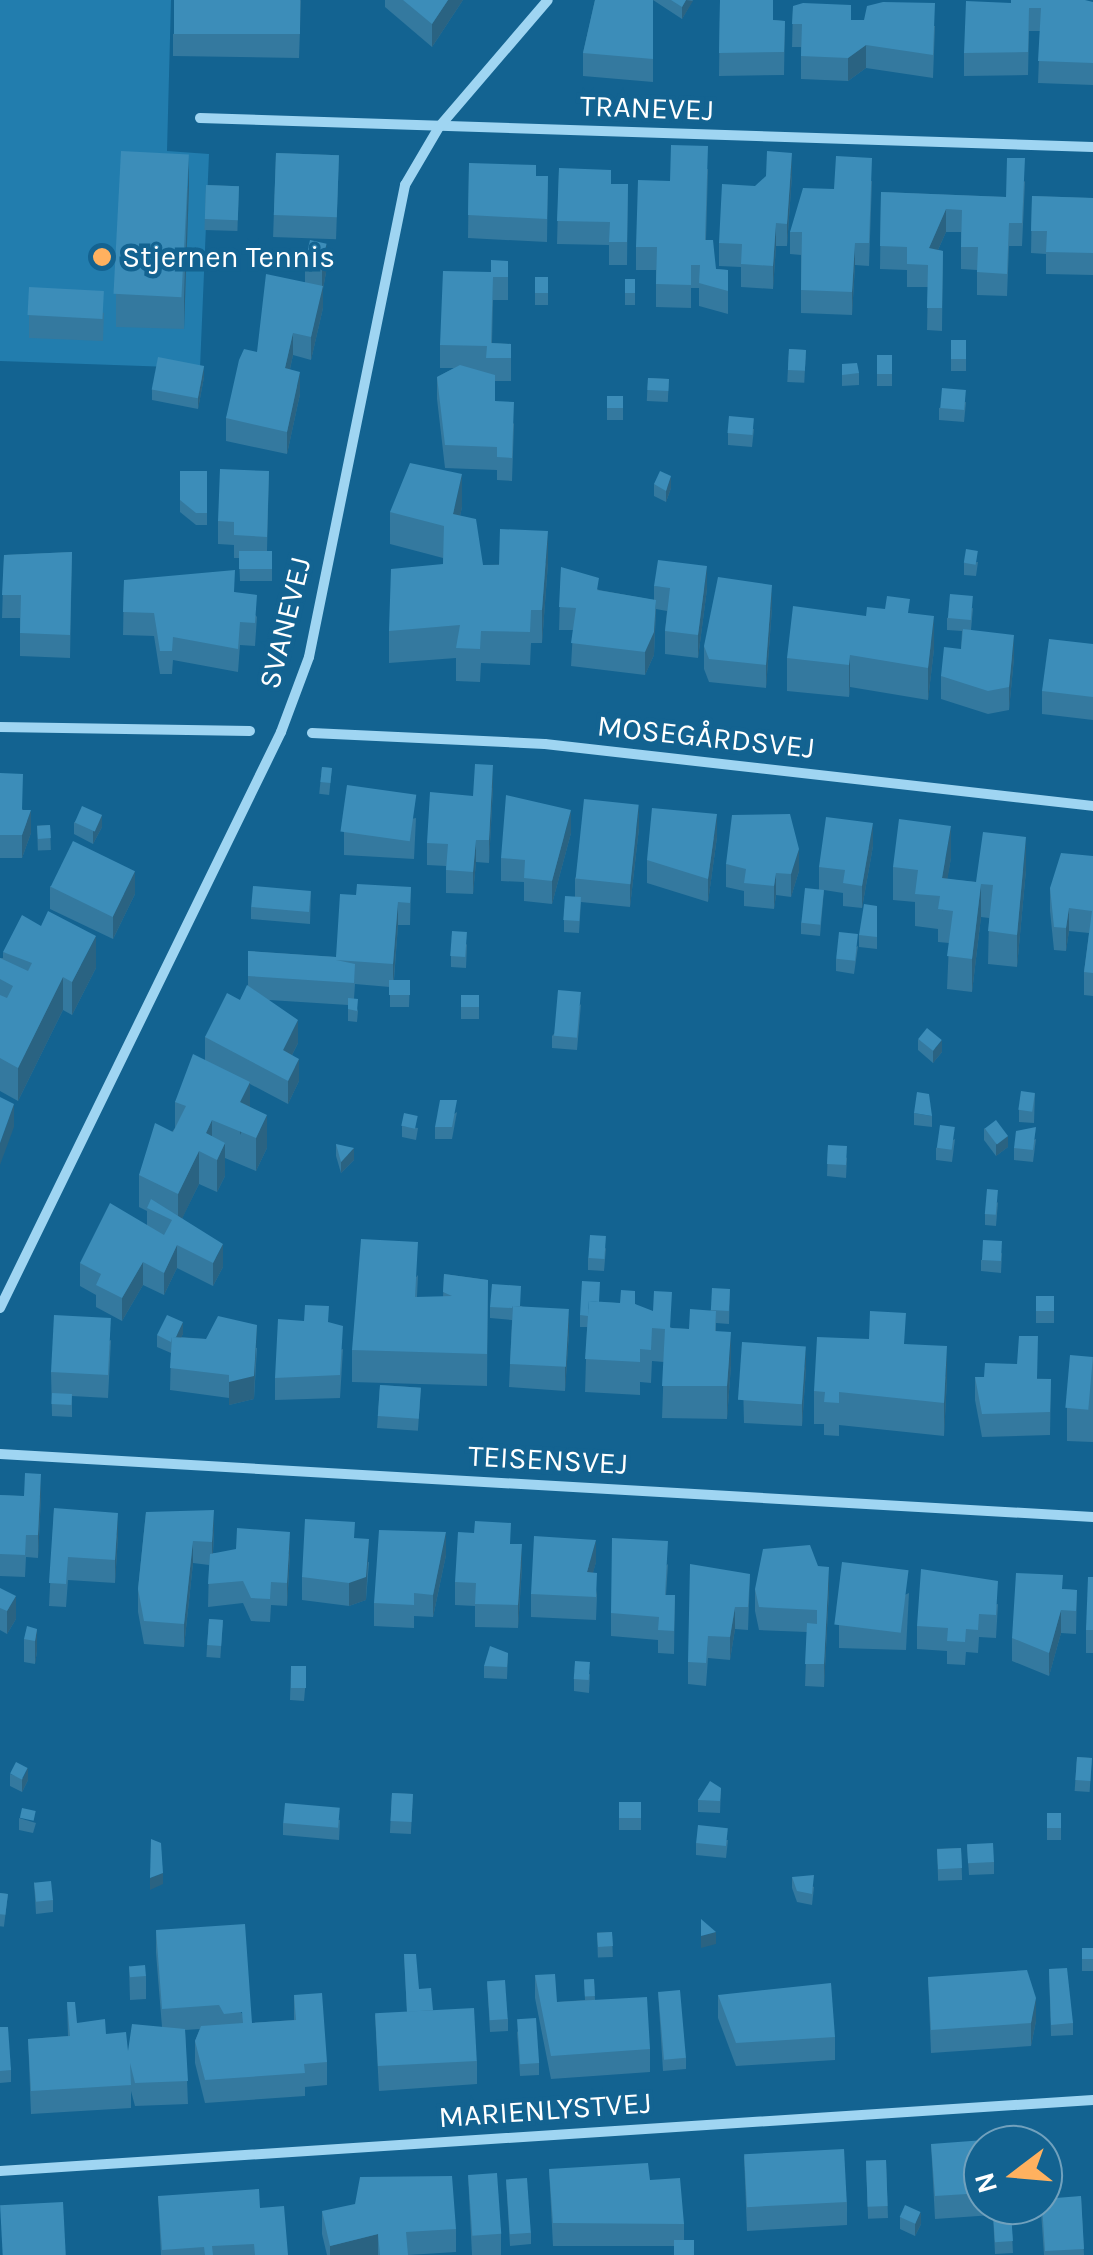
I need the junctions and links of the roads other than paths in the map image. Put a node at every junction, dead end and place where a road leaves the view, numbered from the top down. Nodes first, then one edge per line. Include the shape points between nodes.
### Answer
1 (548, 0) edge
2 (200, 118) dead end
3 (439, 127) junction
4 (1093, 146) edge
5 (0, 727) edge
6 (250, 731) dead end
7 (312, 733) dead end
8 (1093, 806) edge
9 (0, 1308) edge
10 (0, 1454) edge
11 (1093, 1517) edge
12 (1093, 2100) edge
13 (0, 2170) edge

1 - 3 street, SVANEVEJ
2 - 3 street, TRANEVEJ
3 - 4 street, TRANEVEJ
3 - 9 street, SVANEVEJ via 405,184 309,657 288,713
5 - 6 street
7 - 8 street, MOSEGÅRDSVEJ via 544,744
10 - 11 street, TEISENSVEJ
12 - 13 street, MARIENLYSTVEJ

